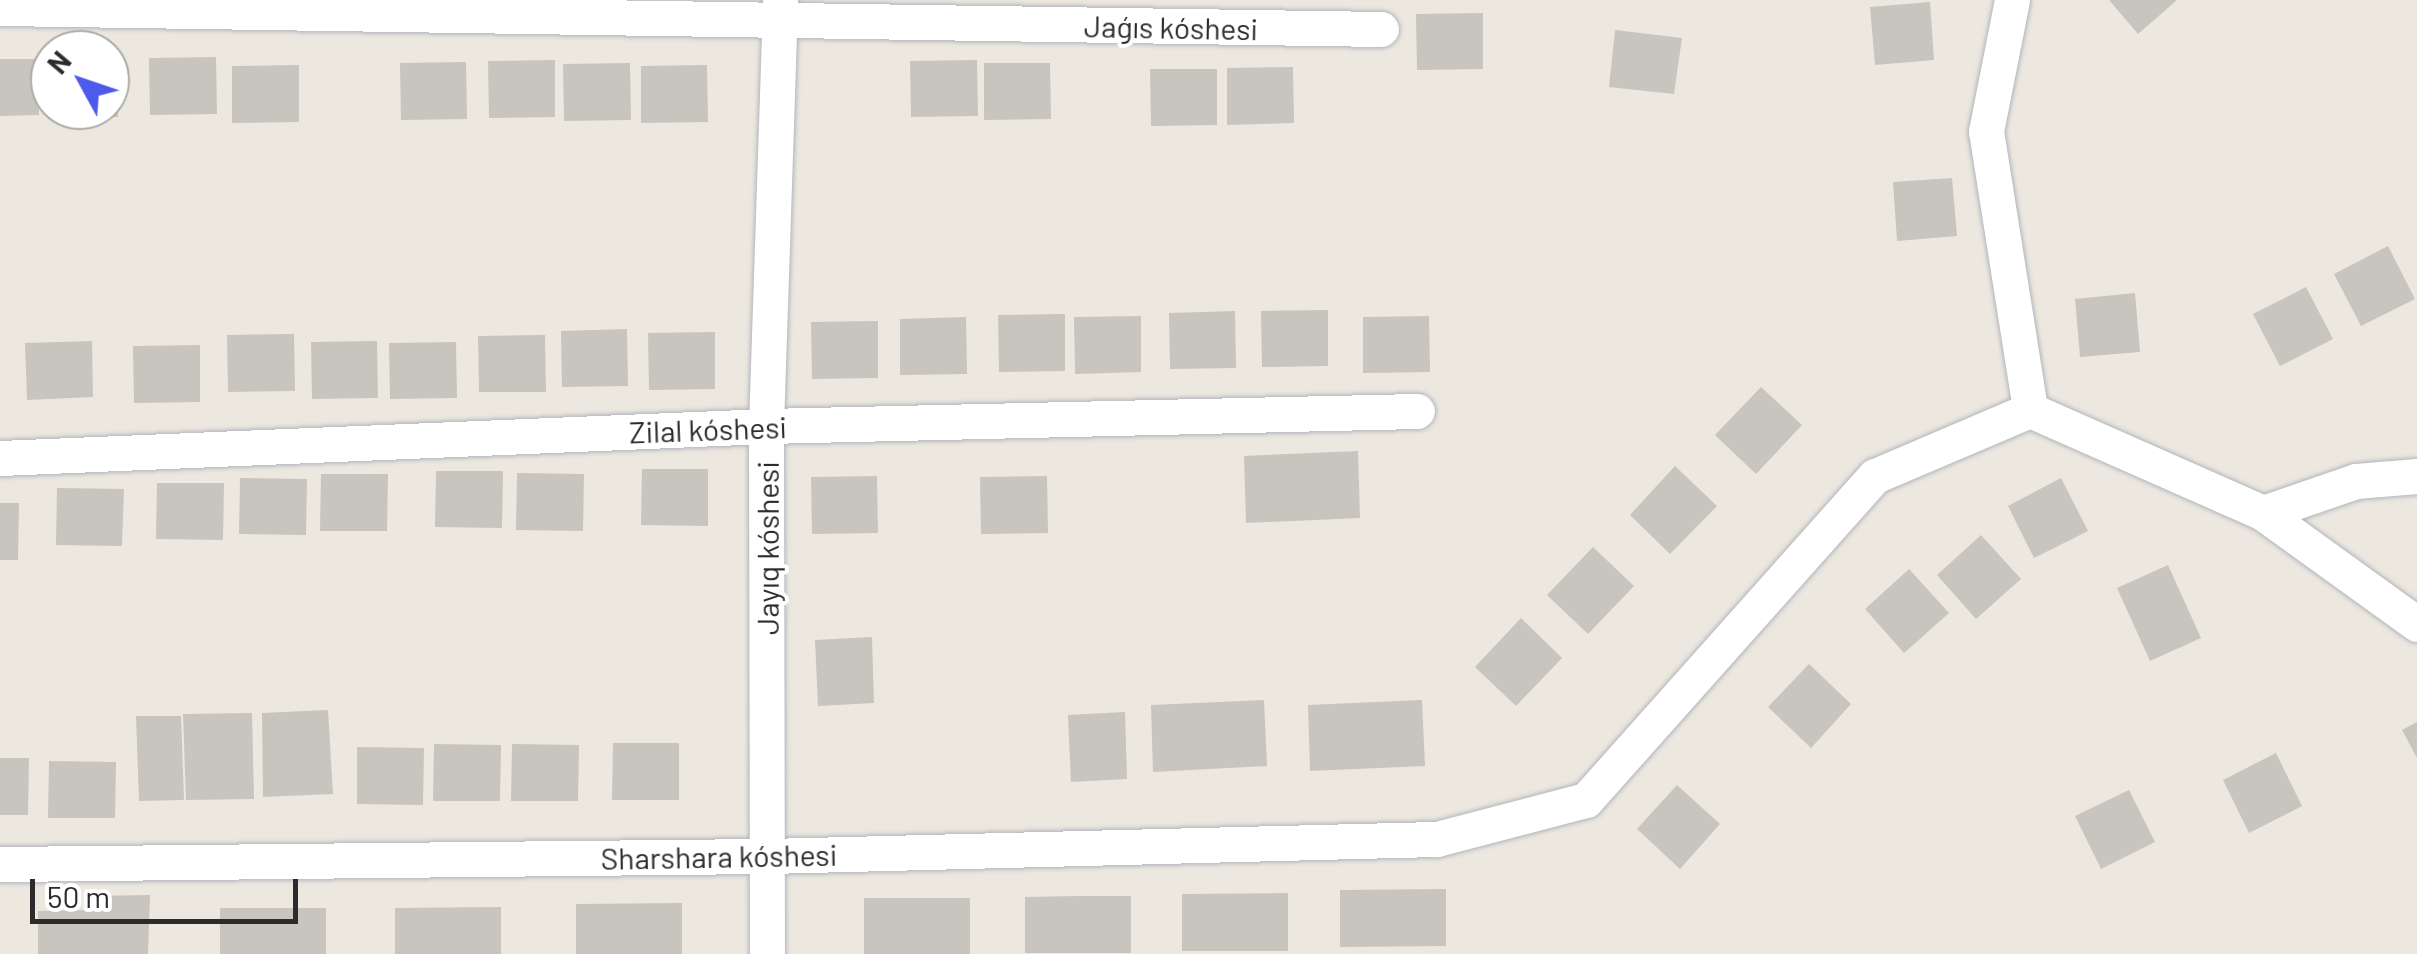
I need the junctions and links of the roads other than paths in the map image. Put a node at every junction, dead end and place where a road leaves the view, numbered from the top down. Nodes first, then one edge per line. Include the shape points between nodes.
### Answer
1 (2012, 0) edge
2 (0, 8) edge
3 (781, 12) edge
4 (1382, 29) dead end
5 (2030, 410) junction
6 (1417, 411) dead end
7 (766, 426) junction
8 (0, 458) edge
9 (2417, 476) edge
10 (2264, 513) junction
11 (2417, 624) edge
12 (769, 856) junction
13 (0, 864) edge
14 (767, 954) edge

1 - 5 street via 1986,131
2 - 3 street, Jaǵıs kóshesi
3 - 4 street, Jaǵıs kóshesi
3 - 7 street, Jayıq kóshesi
5 - 10 street
5 - 12 street, Sharshara kóshesi via 1875,476 1586,800 1438,839
6 - 7 street, Zilal kóshesi
7 - 8 street, Zilal kóshesi
7 - 12 street, Jayıq kóshesi
9 - 10 street via 2356,482
10 - 11 street
12 - 13 street, Sharshara kóshesi
12 - 14 street, Jayıq kóshesi

